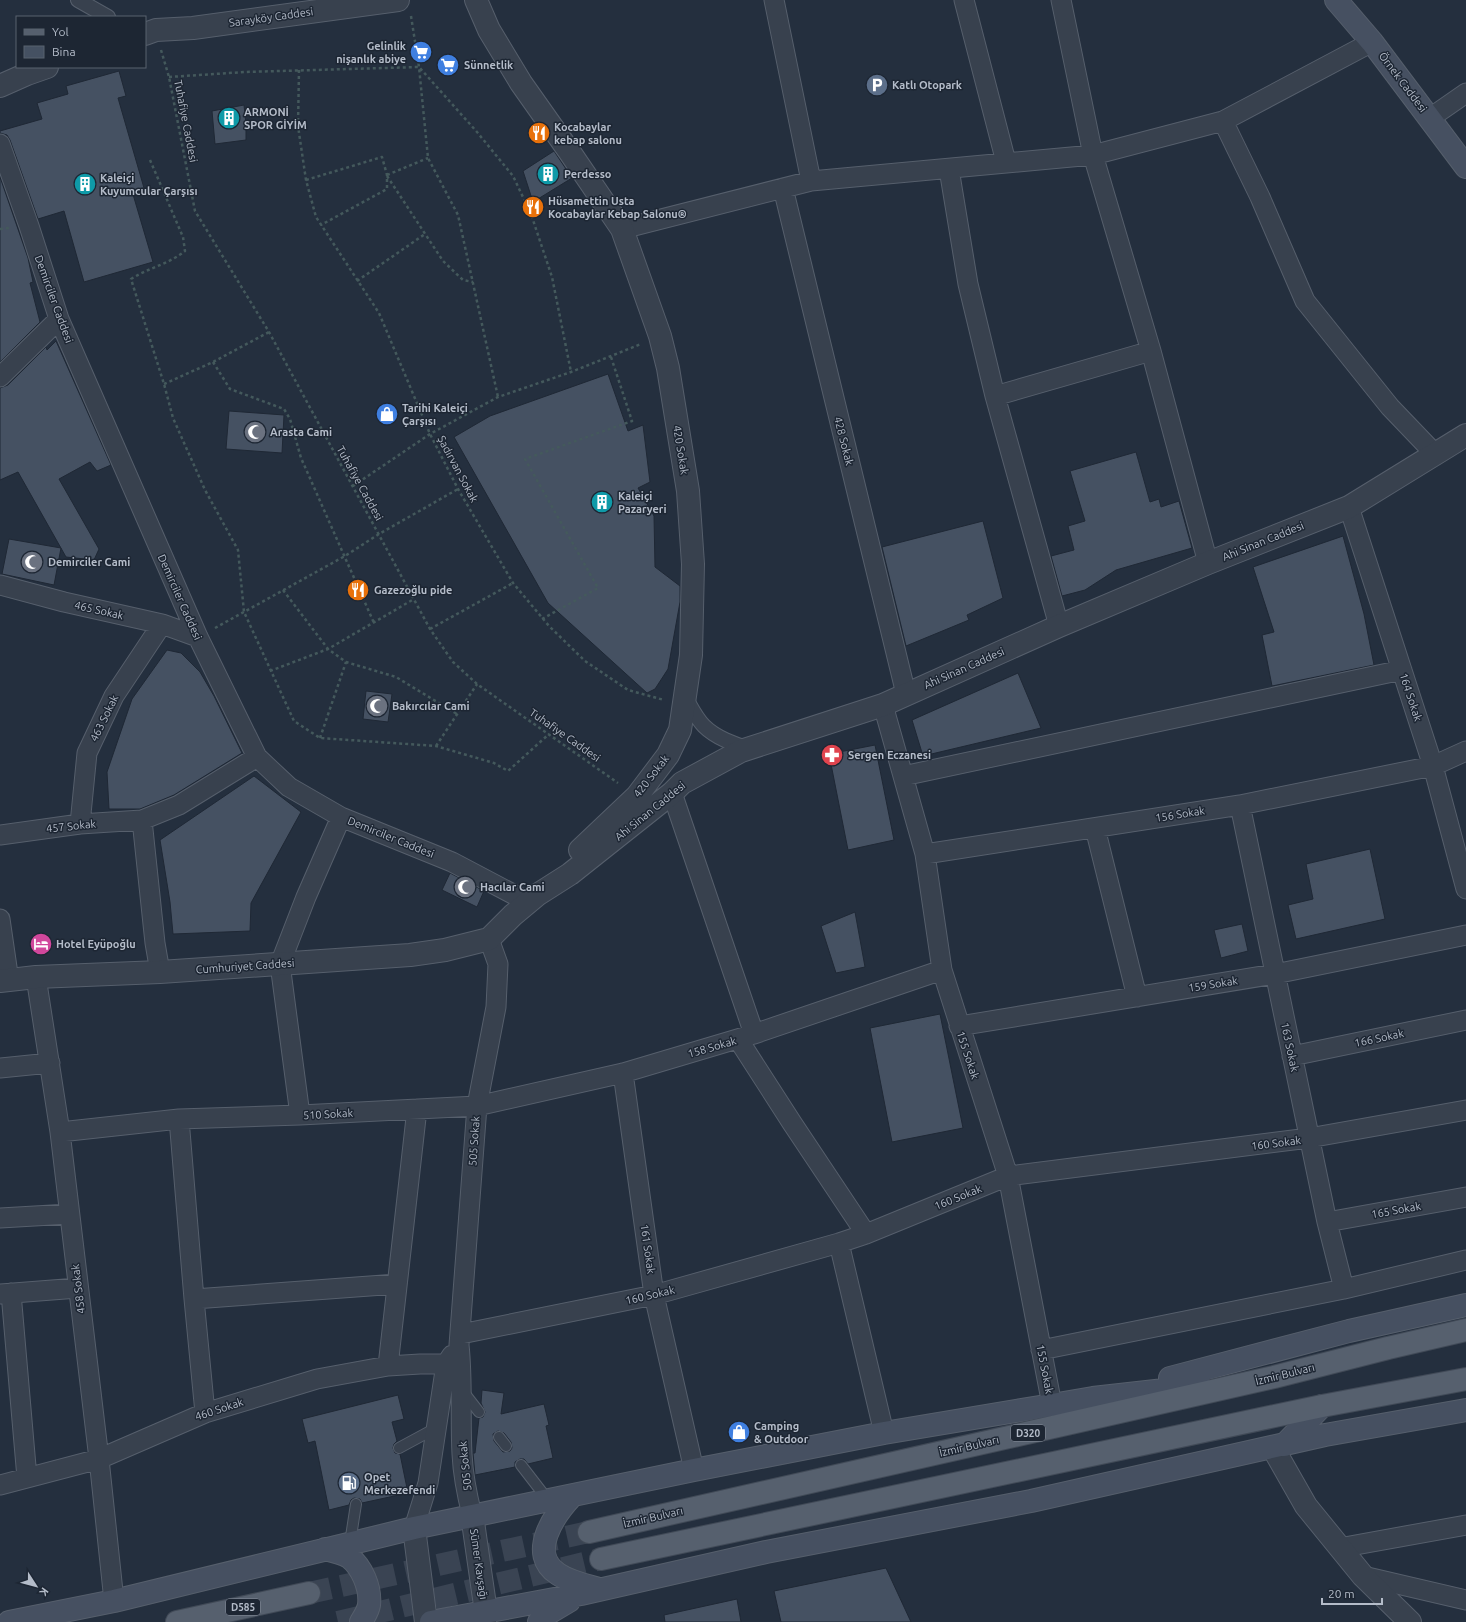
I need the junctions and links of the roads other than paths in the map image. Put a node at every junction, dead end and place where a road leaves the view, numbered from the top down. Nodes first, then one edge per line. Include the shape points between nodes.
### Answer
1 (78, 0) edge
2 (476, 0) edge
3 (774, 0) edge
4 (964, 0) edge
5 (1061, 0) edge
6 (1336, 0) edge
7 (404, 8) edge
8 (106, 16) edge
9 (150, 32) edge
10 (1372, 42) junction
11 (44, 68) edge
12 (0, 86) edge
13 (1466, 93) edge
14 (1430, 118) junction
15 (1224, 121) junction
16 (0, 144) edge
17 (1093, 155) junction
18 (1006, 162) junction
19 (1466, 167) edge
20 (949, 170) junction
21 (811, 181) junction
22 (783, 188) junction
23 (622, 229) junction
24 (59, 319) junction
25 (1151, 351) junction
26 (0, 377) edge
27 (995, 396) junction
28 (1466, 434) edge
29 (1435, 454) junction
30 (1349, 507) junction
31 (1208, 563) junction
32 (0, 585) edge
33 (162, 624) junction
34 (1060, 626) junction
35 (198, 638) junction
36 (1402, 670) junction
37 (906, 694) junction
38 (684, 701) junction
39 (883, 705) junction
40 (749, 749) junction
41 (1466, 751) edge
42 (257, 757) junction
43 (1433, 766) junction
44 (903, 776) junction
45 (672, 794) junction
46 (1240, 805) junction
47 (341, 817) junction
48 (142, 820) junction
49 (80, 824) junction
50 (1095, 828) junction
51 (0, 835) edge
52 (925, 854) junction
53 (1466, 889) edge
54 (533, 899) junction
55 (0, 919) edge
56 (1466, 936) edge
57 (489, 939) junction
58 (280, 964) junction
59 (942, 970) junction
60 (160, 972) junction
61 (1276, 974) junction
62 (36, 978) junction
63 (4, 981) edge
64 (1137, 997) junction
65 (1466, 1020) edge
66 (959, 1026) junction
67 (746, 1037) junction
68 (1292, 1056) junction
69 (50, 1063) junction
70 (0, 1068) edge
71 (623, 1073) junction
72 (477, 1106) junction
73 (417, 1109) junction
74 (1466, 1110) edge
75 (300, 1115) junction
76 (179, 1119) junction
77 (60, 1132) junction
78 (1309, 1138) junction
79 (1008, 1176) junction
80 (1466, 1197) edge
81 (69, 1214) junction
82 (0, 1218) edge
83 (1327, 1222) junction
84 (866, 1234) junction
85 (839, 1243) junction
86 (1466, 1260) edge
87 (398, 1284) junction
88 (78, 1288) junction
89 (1344, 1289) junction
90 (6, 1294) edge
91 (654, 1295) junction
92 (194, 1299) junction
93 (1466, 1305) edge
94 (1466, 1330) edge
95 (460, 1340) junction
96 (1042, 1350) junction
97 (446, 1364) junction
98 (388, 1366) junction
99 (1274, 1377) junction
100 (1466, 1378) edge
101 (461, 1388) junction
102 (1093, 1398) junction
103 (1052, 1405) junction
104 (1322, 1406) junction
105 (1466, 1410) edge
106 (480, 1412) dead end
107 (204, 1413) junction
108 (436, 1428) junction
109 (884, 1433) junction
110 (498, 1437) dead end
111 (506, 1446) dead end
112 (1279, 1446) junction
113 (399, 1448) dead end
114 (99, 1459) junction
115 (521, 1465) dead end
116 (694, 1470) junction
117 (27, 1478) junction
118 (0, 1485) edge
119 (572, 1496) junction
120 (548, 1500) junction
121 (356, 1504) dead end
122 (472, 1515) junction
123 (1466, 1525) edge
124 (414, 1528) junction
125 (589, 1532) tunnel mouth
126 (350, 1543) junction
127 (1339, 1548) junction
128 (325, 1549) junction
129 (601, 1559) tunnel mouth
130 (1363, 1576) junction
131 (592, 1592) junction
132 (309, 1593) tunnel mouth
133 (1466, 1600) edge
134 (114, 1601) junction
135 (486, 1617) edge
136 (9, 1622) edge
137 (177, 1622) edge
138 (361, 1622) edge
139 (426, 1622) edge
140 (432, 1622) edge
141 (539, 1622) edge
142 (1410, 1622) edge

1 - 8 street
2 - 23 street, 420 Sokak via 489,30 521,83
3 - 21 street
4 - 18 street
5 - 17 street
6 - 10 main road, Örnek Caddesi
7 - 9 street, Sarayköy Caddesi
10 - 14 main road, Örnek Caddesi
10 - 15 street
11 - 12 street
13 - 14 street
14 - 19 main road, Örnek Caddesi
15 - 17 street
15 - 29 street via 1305,301 1390,407
16 - 24 street, Demirciler Caddesi
17 - 18 street
17 - 25 street
18 - 20 street
20 - 21 street
20 - 27 street via 968,284
21 - 22 street
22 - 23 street
22 - 37 street, 428 Sokak
23 - 38 street, 420 Sokak via 660,336 668,368 688,491 693,556 691,655
24 - 26 street
24 - 35 street, Demirciler Caddesi
25 - 27 street
25 - 31 street
27 - 34 street
28 - 29 street, Ahi Sinan Caddesi
29 - 30 street, Ahi Sinan Caddesi
30 - 31 street, Ahi Sinan Caddesi
30 - 36 street, 164 Sokak
31 - 34 street, Ahi Sinan Caddesi
32 - 33 street, 465 Sokak
33 - 35 street, 465 Sokak
33 - 49 street, 463 Sokak via 114,696 87,753
34 - 37 street, Ahi Sinan Caddesi
35 - 42 street, Demirciler Caddesi
36 - 43 street, 164 Sokak
36 - 44 street
37 - 39 street, Ahi Sinan Caddesi
38 - 40 street via 704,727 721,738
38 - 54 street, 420 Sokak via 680,730 668,755 641,790
39 - 40 street, Ahi Sinan Caddesi
39 - 44 street, 155 Sokak
40 - 45 street, Ahi Sinan Caddesi via 682,783
41 - 43 street, 156 Sokak
42 - 47 street, Demirciler Caddesi via 289,787
42 - 48 street, 457 Sokak via 179,804
43 - 46 street, 156 Sokak
43 - 53 street, 164 Sokak
44 - 52 street, 155 Sokak
45 - 54 street, Ahi Sinan Caddesi via 570,874
45 - 67 street
46 - 50 street, 156 Sokak
46 - 61 street, 163 Sokak
47 - 54 street, Demirciler Caddesi via 452,862
47 - 58 street
48 - 49 street, 457 Sokak
48 - 60 street
49 - 51 street, 457 Sokak
50 - 52 street, 156 Sokak
50 - 64 street
52 - 59 street, 155 Sokak
54 - 57 street, Ahi Sinan Caddesi
55 - 63 street
56 - 61 street, 159 Sokak
57 - 58 street, Cumhuriyet Caddesi via 445,950 410,955
57 - 72 street, 505 Sokak via 498,964 496,1007
58 - 60 street, Cumhuriyet Caddesi
58 - 75 street
59 - 66 street, 155 Sokak
59 - 67 street, 158 Sokak
60 - 62 street, Cumhuriyet Caddesi
61 - 64 street, 159 Sokak
61 - 68 street, 163 Sokak
62 - 63 street, Cumhuriyet Caddesi
62 - 69 street, 458 Sokak
64 - 66 street, 159 Sokak
65 - 68 street, 166 Sokak
66 - 79 street, 155 Sokak
67 - 71 street, 158 Sokak
67 - 84 street via 792,1123
68 - 78 street, 163 Sokak
69 - 70 street
69 - 77 street, 458 Sokak
71 - 72 street, 158 Sokak
71 - 91 street, 161 Sokak
72 - 73 street, 510 Sokak
72 - 95 street, 505 Sokak
73 - 75 street, 510 Sokak
73 - 87 street
74 - 78 street, 160 Sokak
75 - 76 street, 510 Sokak
76 - 77 street, 510 Sokak
76 - 92 street
77 - 81 street, 458 Sokak
78 - 79 street, 160 Sokak
78 - 83 street, 163 Sokak
79 - 84 street, 160 Sokak
79 - 96 street, 155 Sokak
80 - 83 street, 165 Sokak
81 - 82 street
81 - 88 street, 458 Sokak
83 - 89 street, 163 Sokak
84 - 85 street, 160 Sokak
85 - 91 street, 160 Sokak
85 - 109 street
86 - 89 street
87 - 92 street
87 - 98 street
88 - 90 street
88 - 114 street, 458 Sokak
89 - 96 street
90 - 117 street
91 - 95 street, 160 Sokak
91 - 116 street, 161 Sokak
92 - 107 street
93 - 102 main road via 1349,1331
94 - 99 main road, İzmir Bulvarı / D320
95 - 97 street
95 - 101 street, 505 Sokak
96 - 103 street, 155 Sokak
97 - 98 street, 460 Sokak
97 - 108 street
98 - 107 street, 460 Sokak via 317,1379
99 - 102 main road
99 - 125 main road, İzmir Bulvarı / D320
100 - 104 main road
101 - 106 lane
101 - 122 street, 505 Sokak via 462,1453
102 - 103 main road
103 - 109 main road
104 - 112 main road
104 - 129 main road
105 - 112 main road via 1325,1435
107 - 114 street, 460 Sokak
108 - 113 lane
108 - 124 street via 428,1483
109 - 116 main road
110 - 111 lane
112 - 127 street via 1306,1506
112 - 131 main road via 1039,1500 766,1552
114 - 117 street, 460 Sokak
114 - 134 street, 458 Sokak
115 - 120 lane
116 - 119 main road
117 - 118 street, 460 Sokak
119 - 120 main road
119 - 131 main road via 550,1526 544,1546 546,1560 552,1570
120 - 122 main road
121 - 126 lane
122 - 124 main road
122 - 135 street, Sümer Kavşağı
123 - 127 street
124 - 126 main road
124 - 139 street
126 - 128 main road
127 - 130 street
128 - 134 main road
128 - 138 main road via 348,1557 362,1572 368,1588 369,1605
130 - 133 street
130 - 142 street
131 - 135 main road
131 - 141 main road via 547,1614
132 - 137 main road, D585
134 - 136 main road
135 - 140 main road

